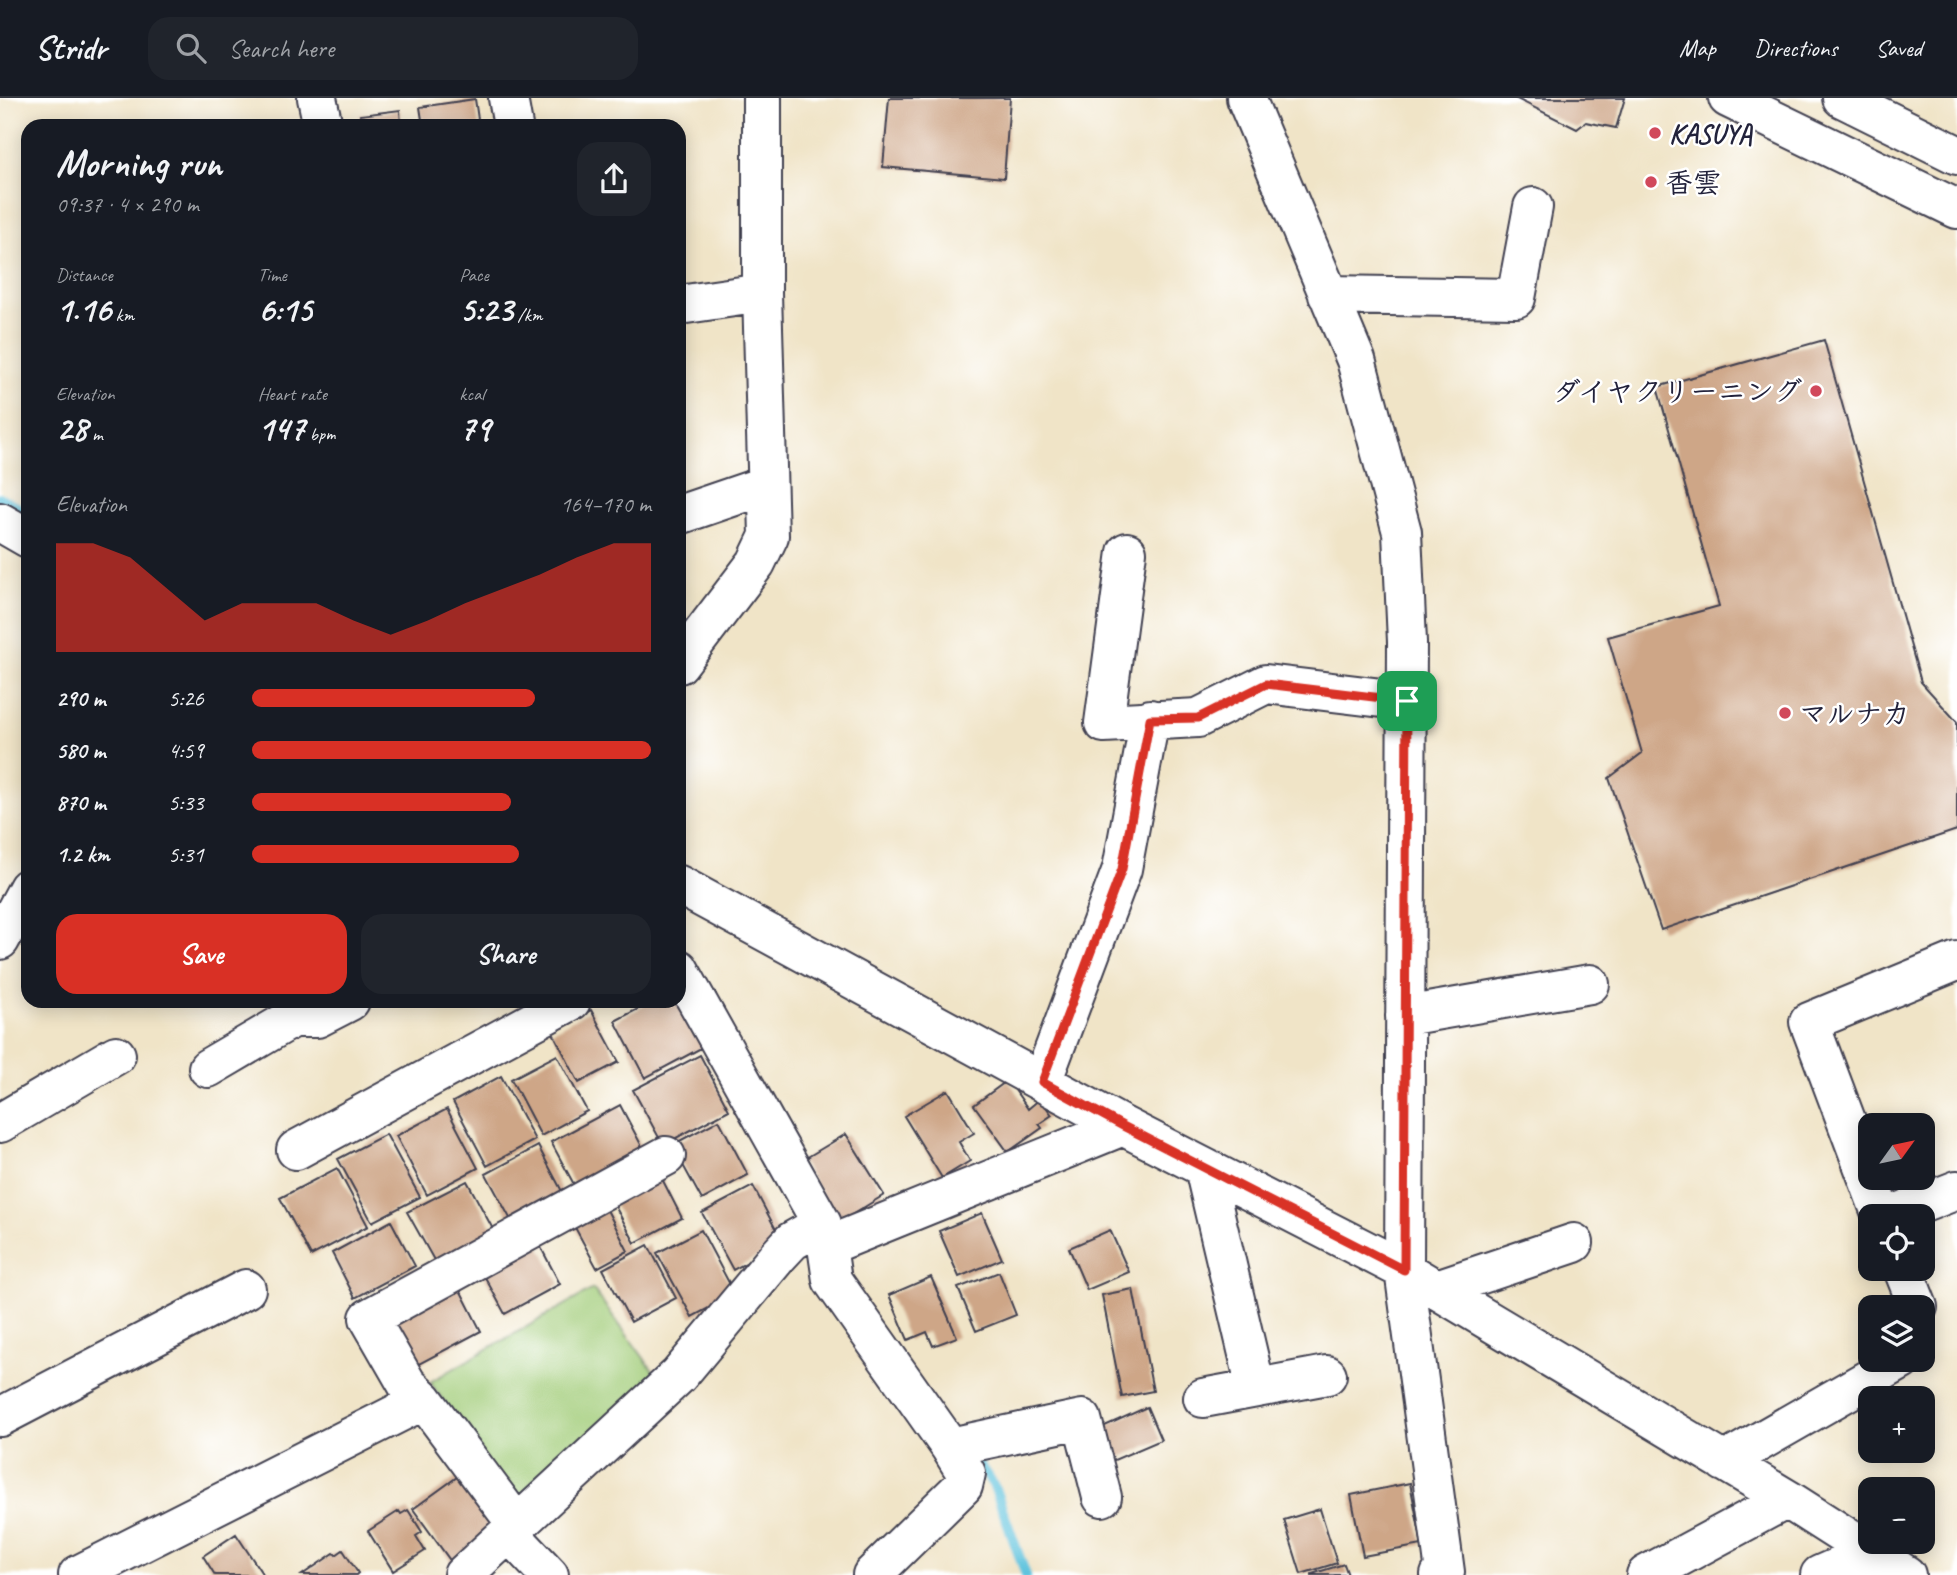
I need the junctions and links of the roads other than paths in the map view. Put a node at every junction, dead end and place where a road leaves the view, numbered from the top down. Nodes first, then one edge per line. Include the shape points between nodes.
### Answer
1 (317, 98) edge
2 (508, 98) edge
3 (762, 98) edge
4 (1246, 98) edge
5 (1728, 98) edge
6 (1842, 98) edge
7 (322, 119) edge
8 (512, 119) edge
9 (1957, 155) edge
10 (1533, 207) dead end
11 (1957, 209) edge
12 (762, 293) junction
13 (1328, 295) junction
14 (686, 304) edge
15 (767, 485) junction
16 (686, 513) edge
17 (0, 522) edge
18 (21, 534) edge
19 (1127, 552) dead end
20 (686, 655) edge
21 (1407, 701) junction
22 (1150, 719) junction
23 (686, 890) edge
24 (21, 901) edge
25 (0, 940) edge
26 (1957, 961) edge
27 (686, 983) edge
28 (1590, 984) dead end
29 (336, 1008) edge
30 (558, 1008) edge
31 (1405, 1016) junction
32 (116, 1055) dead end
33 (208, 1068) dead end
34 (1042, 1082) junction
35 (0, 1123) edge
36 (1123, 1126) junction
37 (296, 1150) dead end
38 (666, 1156) dead end
39 (1204, 1168) junction
40 (1957, 1190) edge
41 (1877, 1204) edge
42 (1921, 1204) edge
43 (825, 1235) junction
44 (1574, 1243) dead end
45 (1404, 1270) junction
46 (246, 1289) dead end
47 (1437, 1289) junction
48 (1881, 1372) edge
49 (1326, 1375) dead end
50 (1256, 1388) junction
51 (1203, 1398) dead end
52 (425, 1400) junction
53 (0, 1417) edge
54 (960, 1445) junction
55 (1724, 1462) junction
56 (1102, 1497) dead end
57 (1787, 1499) junction
58 (514, 1530) junction
59 (1858, 1545) edge
60 (1868, 1554) edge
61 (1872, 1554) edge
62 (78, 1575) edge
63 (463, 1575) edge
64 (549, 1575) edge
65 (872, 1575) edge
66 (1440, 1575) edge
67 (1646, 1575) edge
68 (1820, 1575) edge
69 (1906, 1575) edge

1 - 7 street
2 - 8 street
3 - 12 street
4 - 13 street
5 - 11 street
6 - 9 street
10 - 13 street via 1516,298
12 - 14 street
12 - 15 street
13 - 21 street via 1356,360 1402,532
15 - 16 street
15 - 20 street via 769,536 757,563
17 - 18 street
19 - 22 street via 1104,723
21 - 22 street via 1266,684 1198,718
21 - 31 street
22 - 34 street via 1122,869
23 - 34 street
24 - 25 street
26 - 41 street via 1809,1022
27 - 43 street
28 - 31 street
29 - 33 street via 317,1018 293,1018
30 - 37 street
31 - 45 street
32 - 35 street
34 - 36 street
36 - 39 street
36 - 43 street
38 - 52 street via 369,1318 407,1384
39 - 45 street
39 - 50 street
40 - 42 street
43 - 54 street via 832,1280
43 - 58 street via 792,1241 679,1375
44 - 47 street
45 - 47 street
45 - 66 street via 1445,1572
46 - 53 street
47 - 55 street
48 - 55 street
49 - 50 street
50 - 51 street
52 - 58 street
52 - 62 street
54 - 56 street via 1082,1419
54 - 65 street via 966,1473 963,1486
55 - 57 street
57 - 59 street
57 - 67 street
58 - 63 street
58 - 64 street
60 - 68 street
61 - 69 street

